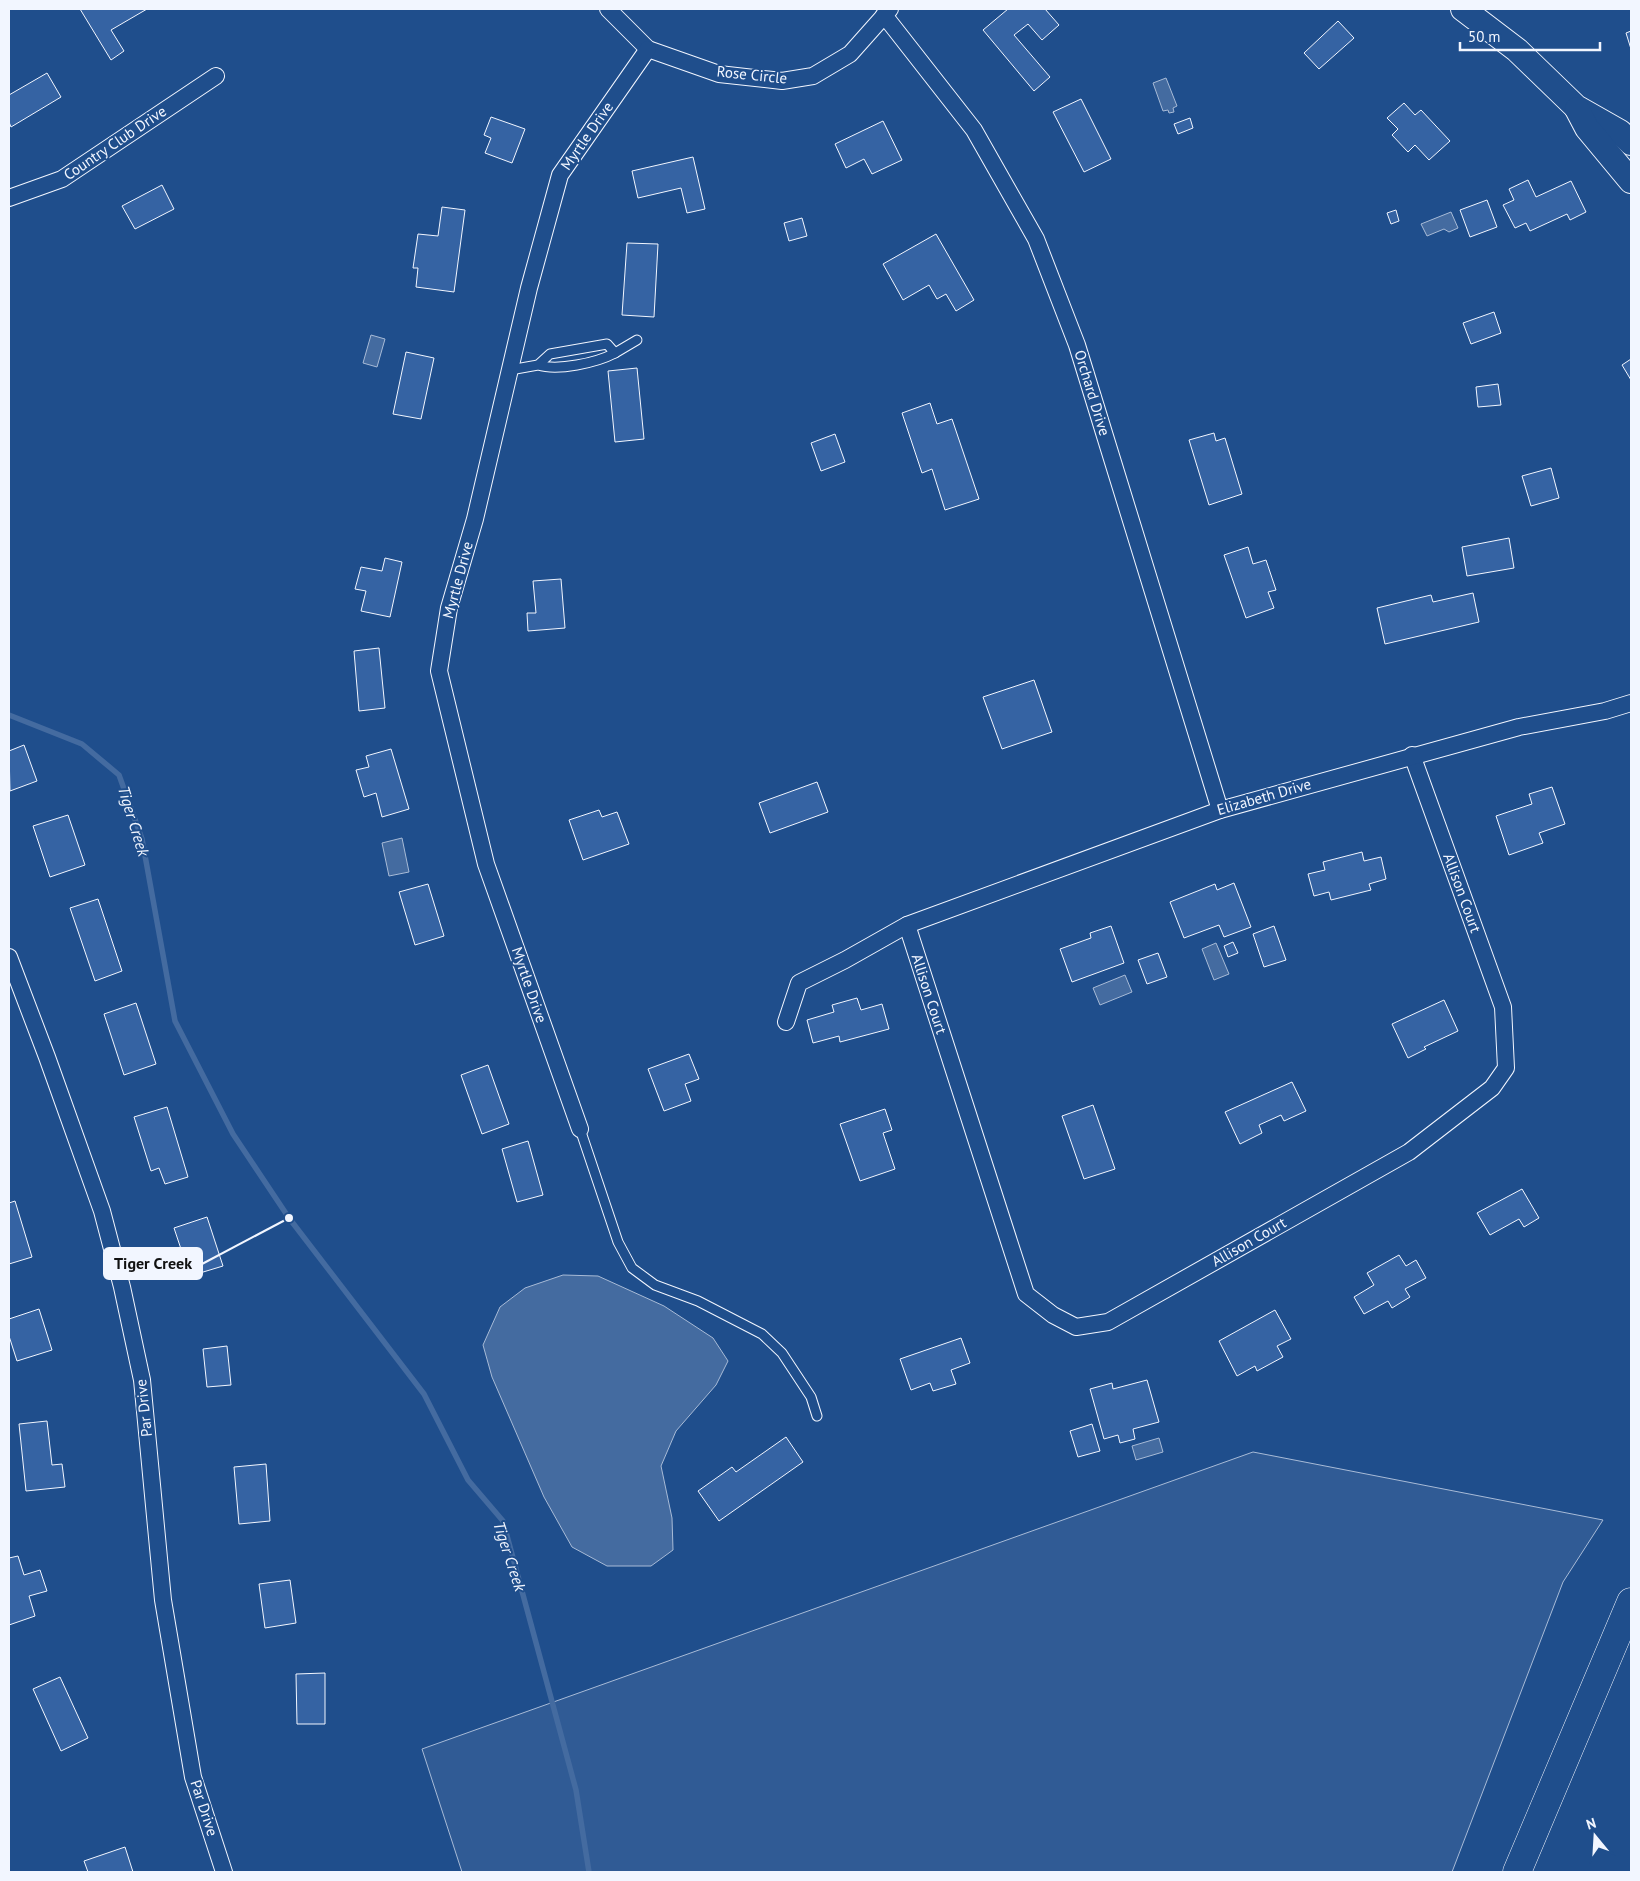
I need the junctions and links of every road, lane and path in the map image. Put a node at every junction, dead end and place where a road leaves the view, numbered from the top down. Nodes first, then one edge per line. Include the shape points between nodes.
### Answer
1 (608, 9) edge
2 (1463, 9) edge
3 (887, 12) edge
4 (648, 49) junction
5 (216, 76) dead end
6 (1576, 107) junction
7 (1631, 143) edge
8 (1631, 181) edge
9 (9, 198) edge
10 (638, 340) dead end
11 (615, 353) junction
12 (538, 365) junction
13 (510, 370) junction
14 (1631, 703) edge
15 (1412, 755) junction
16 (1220, 810) junction
17 (907, 925) junction
18 (9, 957) edge
19 (786, 1022) dead end
20 (580, 1128) joint
21 (817, 1416) dead end
22 (1631, 1602) edge
23 (224, 1872) edge
24 (1517, 1872) edge

1 - 4 street, Rose Circle
2 - 6 main road via 1517,50
3 - 4 street, Rose Circle via 850,54 813,76 782,81 719,74
3 - 16 street, Orchard Drive via 974,130 1036,239 1077,345
4 - 13 street, Myrtle Drive via 560,175
5 - 9 street, Country Club Drive via 62,180
6 - 7 main road via 1620,132
6 - 8 main road via 1587,128
10 - 11 lane
11 - 12 lane via 605,358 550,368
11 - 12 lane via 607,344 550,354
12 - 13 lane
13 - 20 street, Myrtle Drive via 475,519 449,608 439,671 486,864
14 - 15 street, Elizabeth Drive via 1519,727
15 - 16 street, Elizabeth Drive
15 - 17 street, Allison Court via 1503,1007 1506,1068 1492,1088 1409,1152 1108,1322 1076,1327 1053,1315 1026,1294
16 - 17 street, Elizabeth Drive
17 - 19 street, Elizabeth Drive via 799,983
18 - 23 street, Par Drive via 102,1212 122,1287 142,1380 163,1600 193,1777
20 - 21 lane via 618,1242 632,1268 654,1285 698,1301 762,1334 782,1353 811,1398
22 - 24 highway

